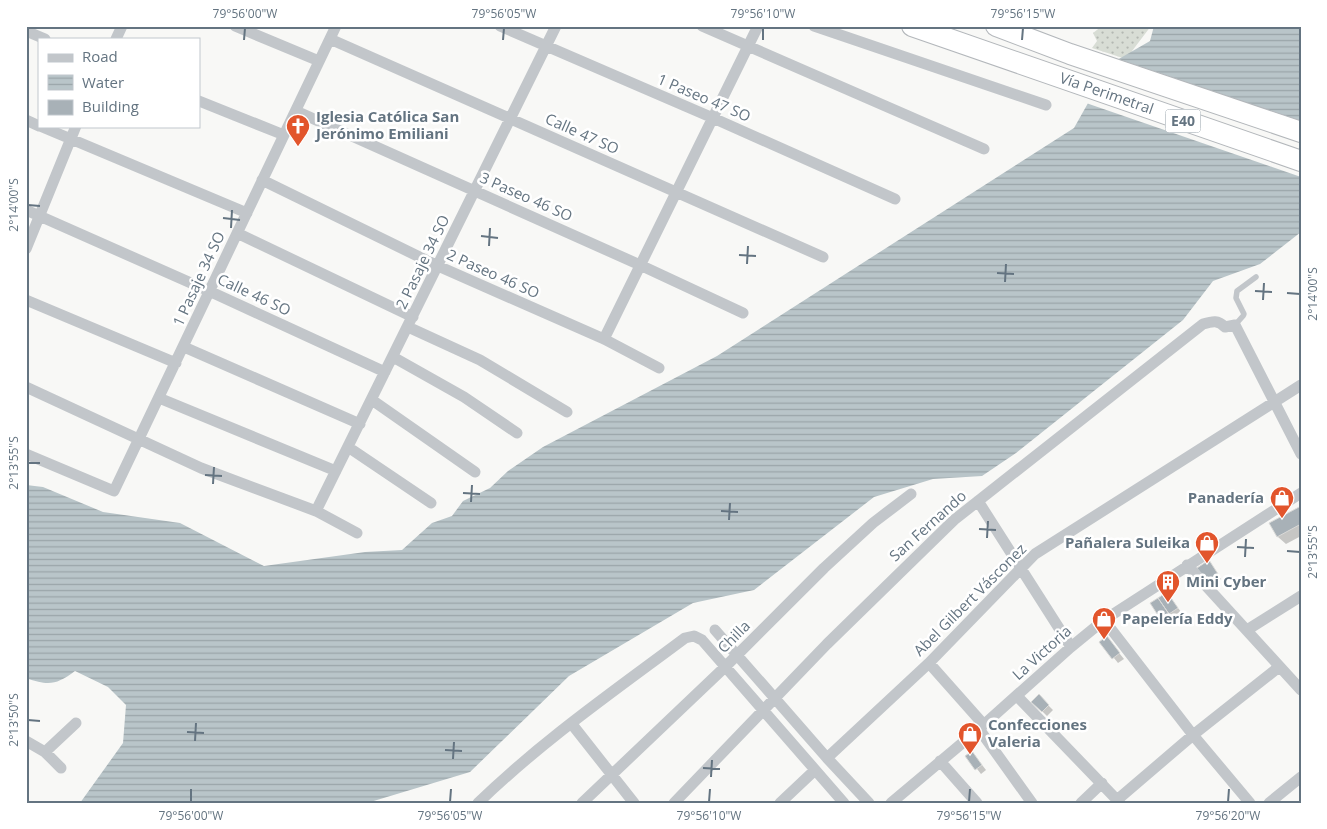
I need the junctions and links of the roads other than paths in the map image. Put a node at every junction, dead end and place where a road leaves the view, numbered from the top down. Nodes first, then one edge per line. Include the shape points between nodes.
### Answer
1 (122, 26) edge
2 (235, 26) edge
3 (336, 26) edge
4 (500, 26) edge
5 (556, 26) edge
6 (702, 26) edge
7 (758, 26) edge
8 (814, 26) edge
9 (912, 26) edge
10 (1000, 27) edge
11 (26, 31) edge
12 (43, 38) edge
13 (116, 38) edge
14 (330, 39) junction
15 (546, 46) junction
16 (749, 46) junction
17 (319, 62) junction
18 (200, 101) edge
19 (1046, 105) dead end
20 (296, 111) junction
21 (510, 118) junction
22 (713, 118) junction
23 (26, 120) edge
24 (38, 126) edge
25 (44, 128) edge
26 (75, 128) edge
27 (1301, 132) edge
28 (284, 135) junction
29 (70, 139) junction
30 (984, 149) dead end
31 (1301, 161) edge
32 (262, 180) junction
33 (475, 190) junction
34 (676, 192) junction
35 (895, 199) dead end
36 (26, 210) edge
37 (246, 213) junction
38 (39, 215) junction
39 (237, 232) junction
40 (26, 249) edge
41 (823, 258) dead end
42 (640, 265) junction
43 (438, 266) junction
44 (1256, 277) dead end
45 (209, 291) junction
46 (26, 300) edge
47 (743, 313) dead end
48 (410, 322) junction
49 (1235, 325) junction
50 (604, 338) junction
51 (184, 347) junction
52 (393, 357) junction
53 (176, 363) junction
54 (658, 368) dead end
55 (385, 372) junction
56 (1301, 385) edge
57 (26, 387) edge
58 (159, 398) junction
59 (372, 400) junction
60 (1274, 402) junction
61 (567, 412) dead end
62 (360, 424) junction
63 (518, 433) dead end
64 (139, 439) junction
65 (348, 447) junction
66 (26, 454) edge
67 (1301, 454) edge
68 (336, 471) junction
69 (475, 472) dead end
70 (1301, 493) edge
71 (911, 494) dead end
72 (978, 501) junction
73 (431, 503) dead end
74 (316, 511) junction
75 (357, 533) dead end
76 (1188, 565) junction
77 (1020, 568) junction
78 (1301, 596) edge
79 (1104, 620) junction
80 (715, 630) dead end
81 (1247, 630) junction
82 (1071, 646) junction
83 (737, 655) junction
84 (929, 663) junction
85 (725, 667) junction
86 (1280, 667) junction
87 (1301, 690) edge
88 (1017, 696) junction
89 (775, 697) junction
90 (762, 710) junction
91 (76, 723) dead end
92 (571, 723) junction
93 (981, 727) junction
94 (1193, 735) junction
95 (26, 741) edge
96 (45, 752) junction
97 (827, 758) junction
98 (940, 761) junction
99 (61, 768) dead end
100 (815, 770) junction
101 (612, 776) junction
102 (1301, 777) edge
103 (1102, 783) junction
104 (1119, 801) edge
105 (478, 803) edge
106 (582, 803) edge
107 (634, 803) edge
108 (674, 803) edge
109 (780, 803) edge
110 (844, 803) edge
111 (869, 803) edge
112 (890, 803) edge
113 (977, 803) edge
114 (1032, 803) edge
115 (1081, 803) edge
116 (1250, 803) edge
117 (1269, 803) edge

1 - 13 street
2 - 17 street
3 - 14 street, 1 Pasaje 34 SO
4 - 15 street, 1 Paseo 47 SO
5 - 15 street, 2 Pasaje 34 SO
6 - 16 street
7 - 16 street
8 - 19 street
9 - 31 highway, Vía Perimetral / E40
10 - 27 highway, Vía Perimetral / E40
11 - 12 street
14 - 17 street, 1 Pasaje 34 SO
14 - 21 street, Calle 47 SO
15 - 21 street, 2 Pasaje 34 SO
15 - 22 street, 1 Paseo 47 SO
16 - 22 street
16 - 30 street
17 - 20 street, 1 Pasaje 34 SO
18 - 28 street
20 - 28 street, 1 Pasaje 34 SO
20 - 33 street, 3 Paseo 46 SO
21 - 33 street, 2 Pasaje 34 SO
21 - 34 street, Calle 47 SO
22 - 34 street
22 - 35 street, 1 Paseo 47 SO
23 - 24 street
25 - 29 street
26 - 29 street
28 - 32 street, 1 Pasaje 34 SO
29 - 37 street
29 - 38 street
32 - 37 street, 1 Pasaje 34 SO
32 - 43 street, 2 Paseo 46 SO
33 - 42 street, 3 Paseo 46 SO
33 - 43 street, 2 Pasaje 34 SO
34 - 41 street, Calle 47 SO
34 - 42 street
36 - 38 street, Calle 46 SO
37 - 39 street, 1 Pasaje 34 SO
38 - 40 street
38 - 45 street, Calle 46 SO
39 - 45 street, 1 Pasaje 34 SO
39 - 48 street
42 - 47 street, 3 Paseo 46 SO
42 - 50 street
43 - 48 street, 2 Pasaje 34 SO
43 - 50 street, 2 Paseo 46 SO
44 - 49 lane via 1237,291 1236,298 1244,316
45 - 51 street, 1 Pasaje 34 SO
45 - 55 street, Calle 46 SO
46 - 53 street
48 - 52 street, 2 Pasaje 34 SO
48 - 61 street
49 - 60 street
49 - 72 street, San Fernando via 1225,327 1215,321 1203,324
50 - 54 street, 2 Paseo 46 SO
51 - 53 street, 1 Pasaje 34 SO
51 - 62 street
52 - 55 street, 2 Pasaje 34 SO
52 - 63 street via 464,397
53 - 58 street, 1 Pasaje 34 SO
55 - 59 street, 2 Pasaje 34 SO
56 - 60 street, Abel Gilbert Vásconez
57 - 64 street
58 - 64 street, 1 Pasaje 34 SO
58 - 68 street
59 - 62 street, 2 Pasaje 34 SO
59 - 69 street
60 - 67 street
60 - 77 street, Abel Gilbert Vásconez via 1035,554
62 - 65 street, 2 Pasaje 34 SO
64 - 66 street, 1 Pasaje 34 SO via 114,491
64 - 74 street via 201,468
65 - 68 street, 2 Pasaje 34 SO
65 - 73 street
68 - 74 street, 2 Pasaje 34 SO
70 - 76 street, La Victoria
71 - 83 street, Chilla via 824,568
72 - 77 street
72 - 89 street, San Fernando via 934,538
74 - 75 street
76 - 79 street, La Victoria
76 - 81 street
77 - 82 street
77 - 84 street, Abel Gilbert Vásconez
78 - 81 street
79 - 82 street, La Victoria
79 - 94 street
80 - 83 street
81 - 86 street
82 - 88 street, La Victoria
83 - 85 street, Chilla
83 - 89 street
84 - 93 street
84 - 97 street, Abel Gilbert Vásconez
85 - 90 street
85 - 92 street via 702,640 694,636 685,638
85 - 101 street, Chilla
86 - 87 street
86 - 94 street
88 - 93 street, La Victoria
88 - 103 street
89 - 90 street, San Fernando
89 - 97 street
90 - 100 street
90 - 108 street, San Fernando
91 - 96 street
92 - 101 street
92 - 105 street
93 - 98 street, La Victoria
93 - 114 street
94 - 104 street
94 - 116 street
95 - 96 street
96 - 99 street
97 - 111 street
98 - 112 street, La Victoria
98 - 113 street
100 - 109 street
100 - 110 street
101 - 106 street, Chilla
101 - 107 street
102 - 117 street
103 - 104 street
103 - 115 street

